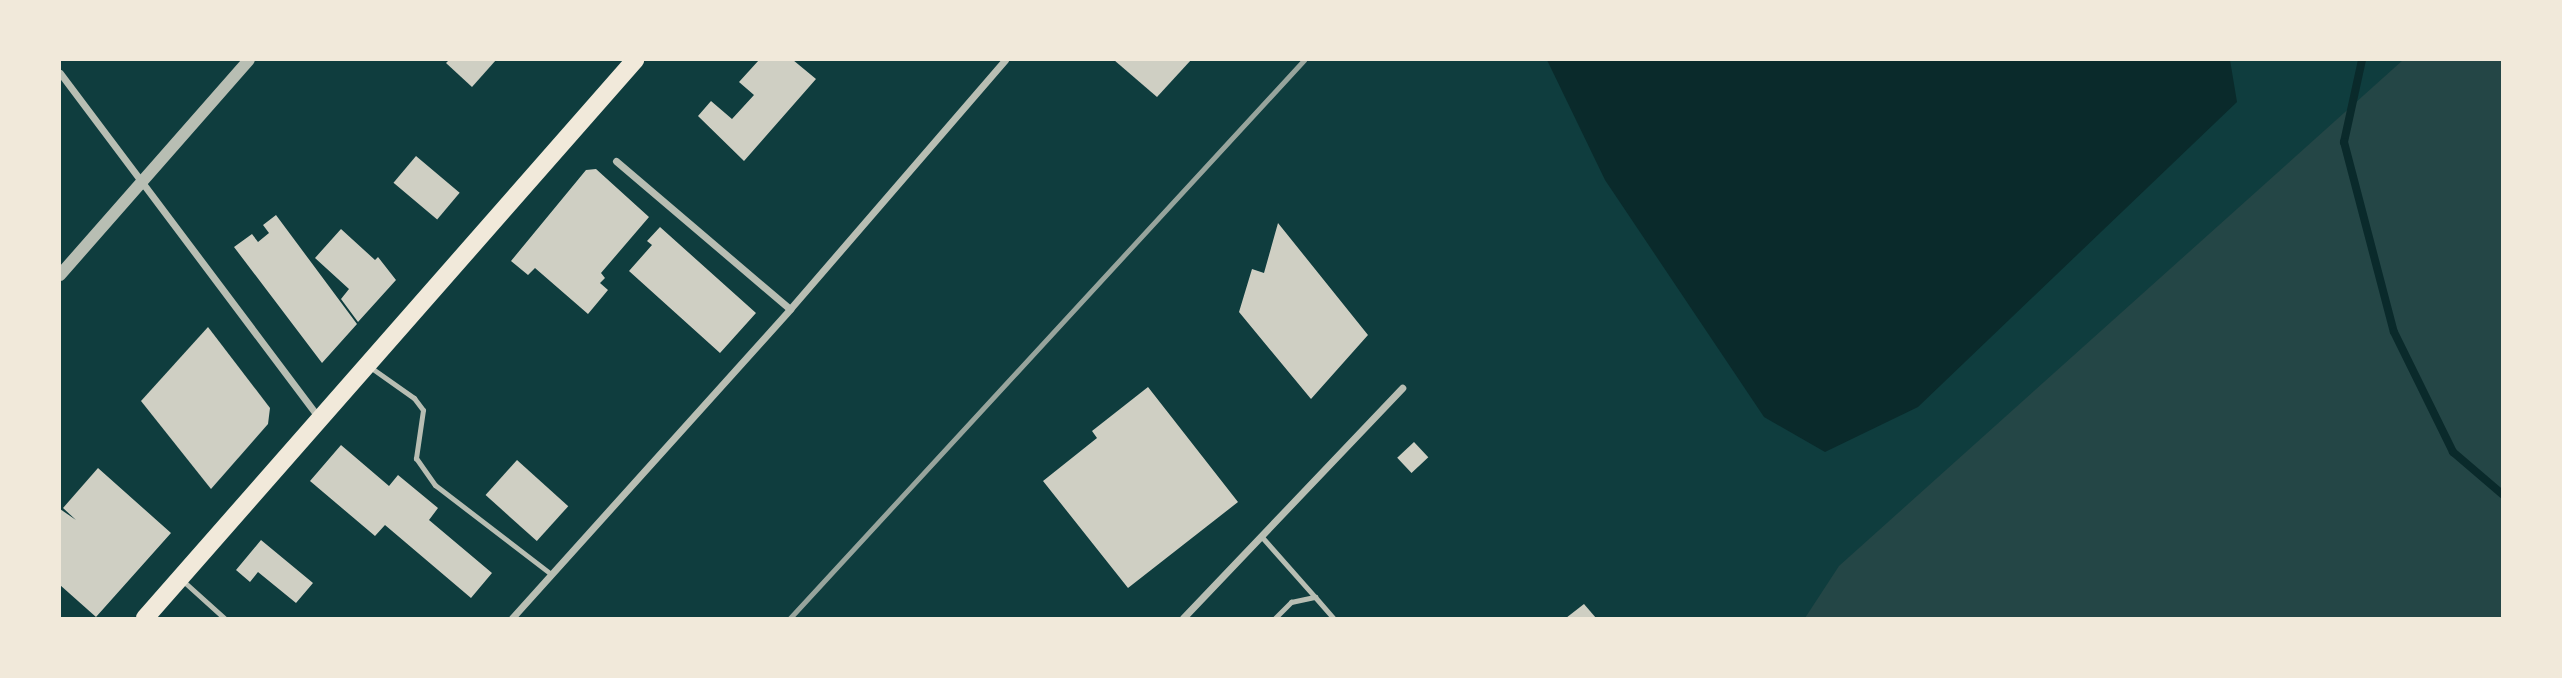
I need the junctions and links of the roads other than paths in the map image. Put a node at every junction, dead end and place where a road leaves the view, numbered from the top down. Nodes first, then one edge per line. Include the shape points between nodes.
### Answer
1 (249, 60) edge
2 (635, 60) edge
3 (1005, 60) edge
4 (60, 73) edge
5 (616, 161) dead end
6 (142, 181) junction
7 (60, 275) edge
8 (790, 309) junction
9 (368, 365) junction
10 (1402, 388) dead end
11 (320, 419) junction
12 (1261, 536) junction
13 (551, 574) junction
14 (180, 578) junction
15 (1315, 597) junction
16 (145, 618) edge
17 (224, 618) edge
18 (512, 618) edge
19 (1183, 618) edge
20 (1275, 618) edge
21 (1333, 618) edge

1 - 6 street
2 - 9 main road
3 - 8 street
4 - 6 street
5 - 8 street
6 - 7 street
6 - 11 street
8 - 13 street
9 - 11 main road
9 - 13 lane via 414,398 423,410 416,458 435,485
10 - 12 street
11 - 14 main road
12 - 15 lane
12 - 19 street
13 - 18 street
14 - 16 main road
14 - 17 lane
15 - 20 lane via 1291,602
15 - 21 lane

